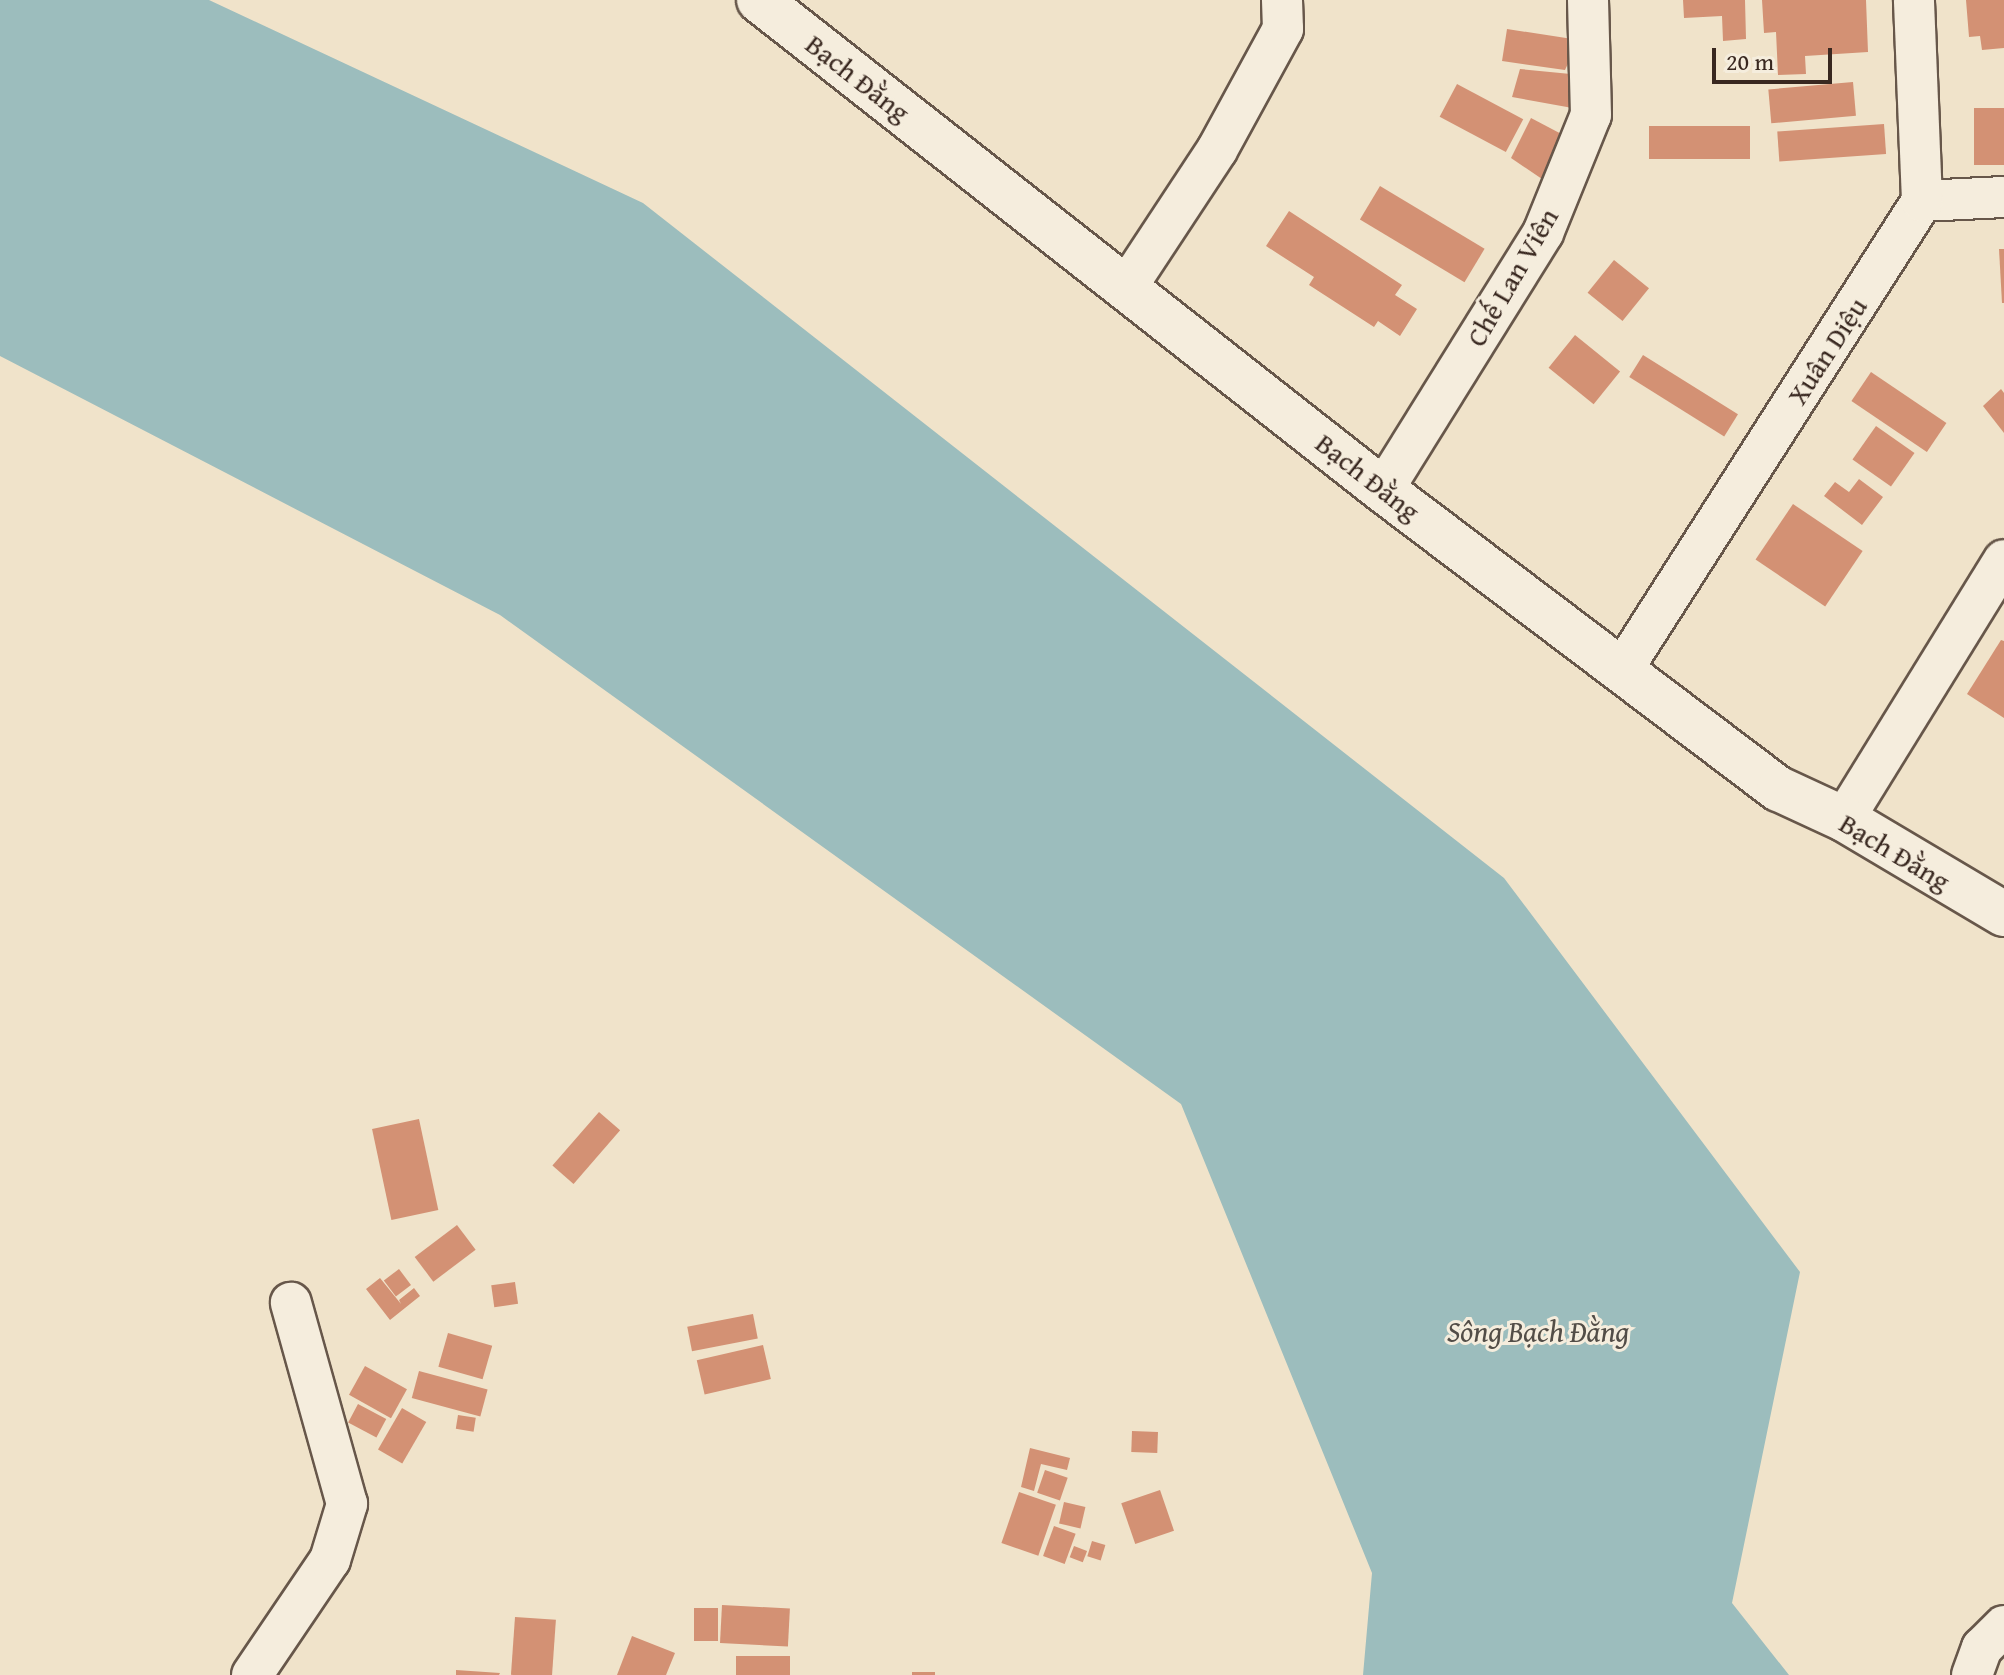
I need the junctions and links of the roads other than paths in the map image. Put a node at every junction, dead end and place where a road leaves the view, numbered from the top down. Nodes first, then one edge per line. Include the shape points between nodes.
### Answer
1 (759, 0) edge
2 (1282, 0) edge
3 (1588, 0) edge
4 (1914, 0) edge
5 (2004, 197) edge
6 (1922, 201) junction
7 (1126, 288) junction
8 (1383, 490) junction
9 (2004, 560) edge
10 (1622, 670) junction
11 (1844, 819) junction
12 (2004, 914) edge
13 (291, 1303) dead end
14 (2004, 1626) edge
15 (252, 1675) edge
16 (1972, 1675) edge

1 - 7 street, Bạch Đằng
2 - 7 street via 1283,29 1217,150
3 - 8 street, Chế Lan Viên via 1591,115 1543,233
4 - 6 street
5 - 6 street
6 - 10 street, Xuân Diệu
7 - 8 street, Bạch Đằng
8 - 10 street, Bạch Đằng
9 - 11 street
10 - 11 street, Bạch Đằng via 1779,789
11 - 12 street, Bạch Đằng
13 - 15 street via 347,1504 330,1560
14 - 16 street via 1982,1648

